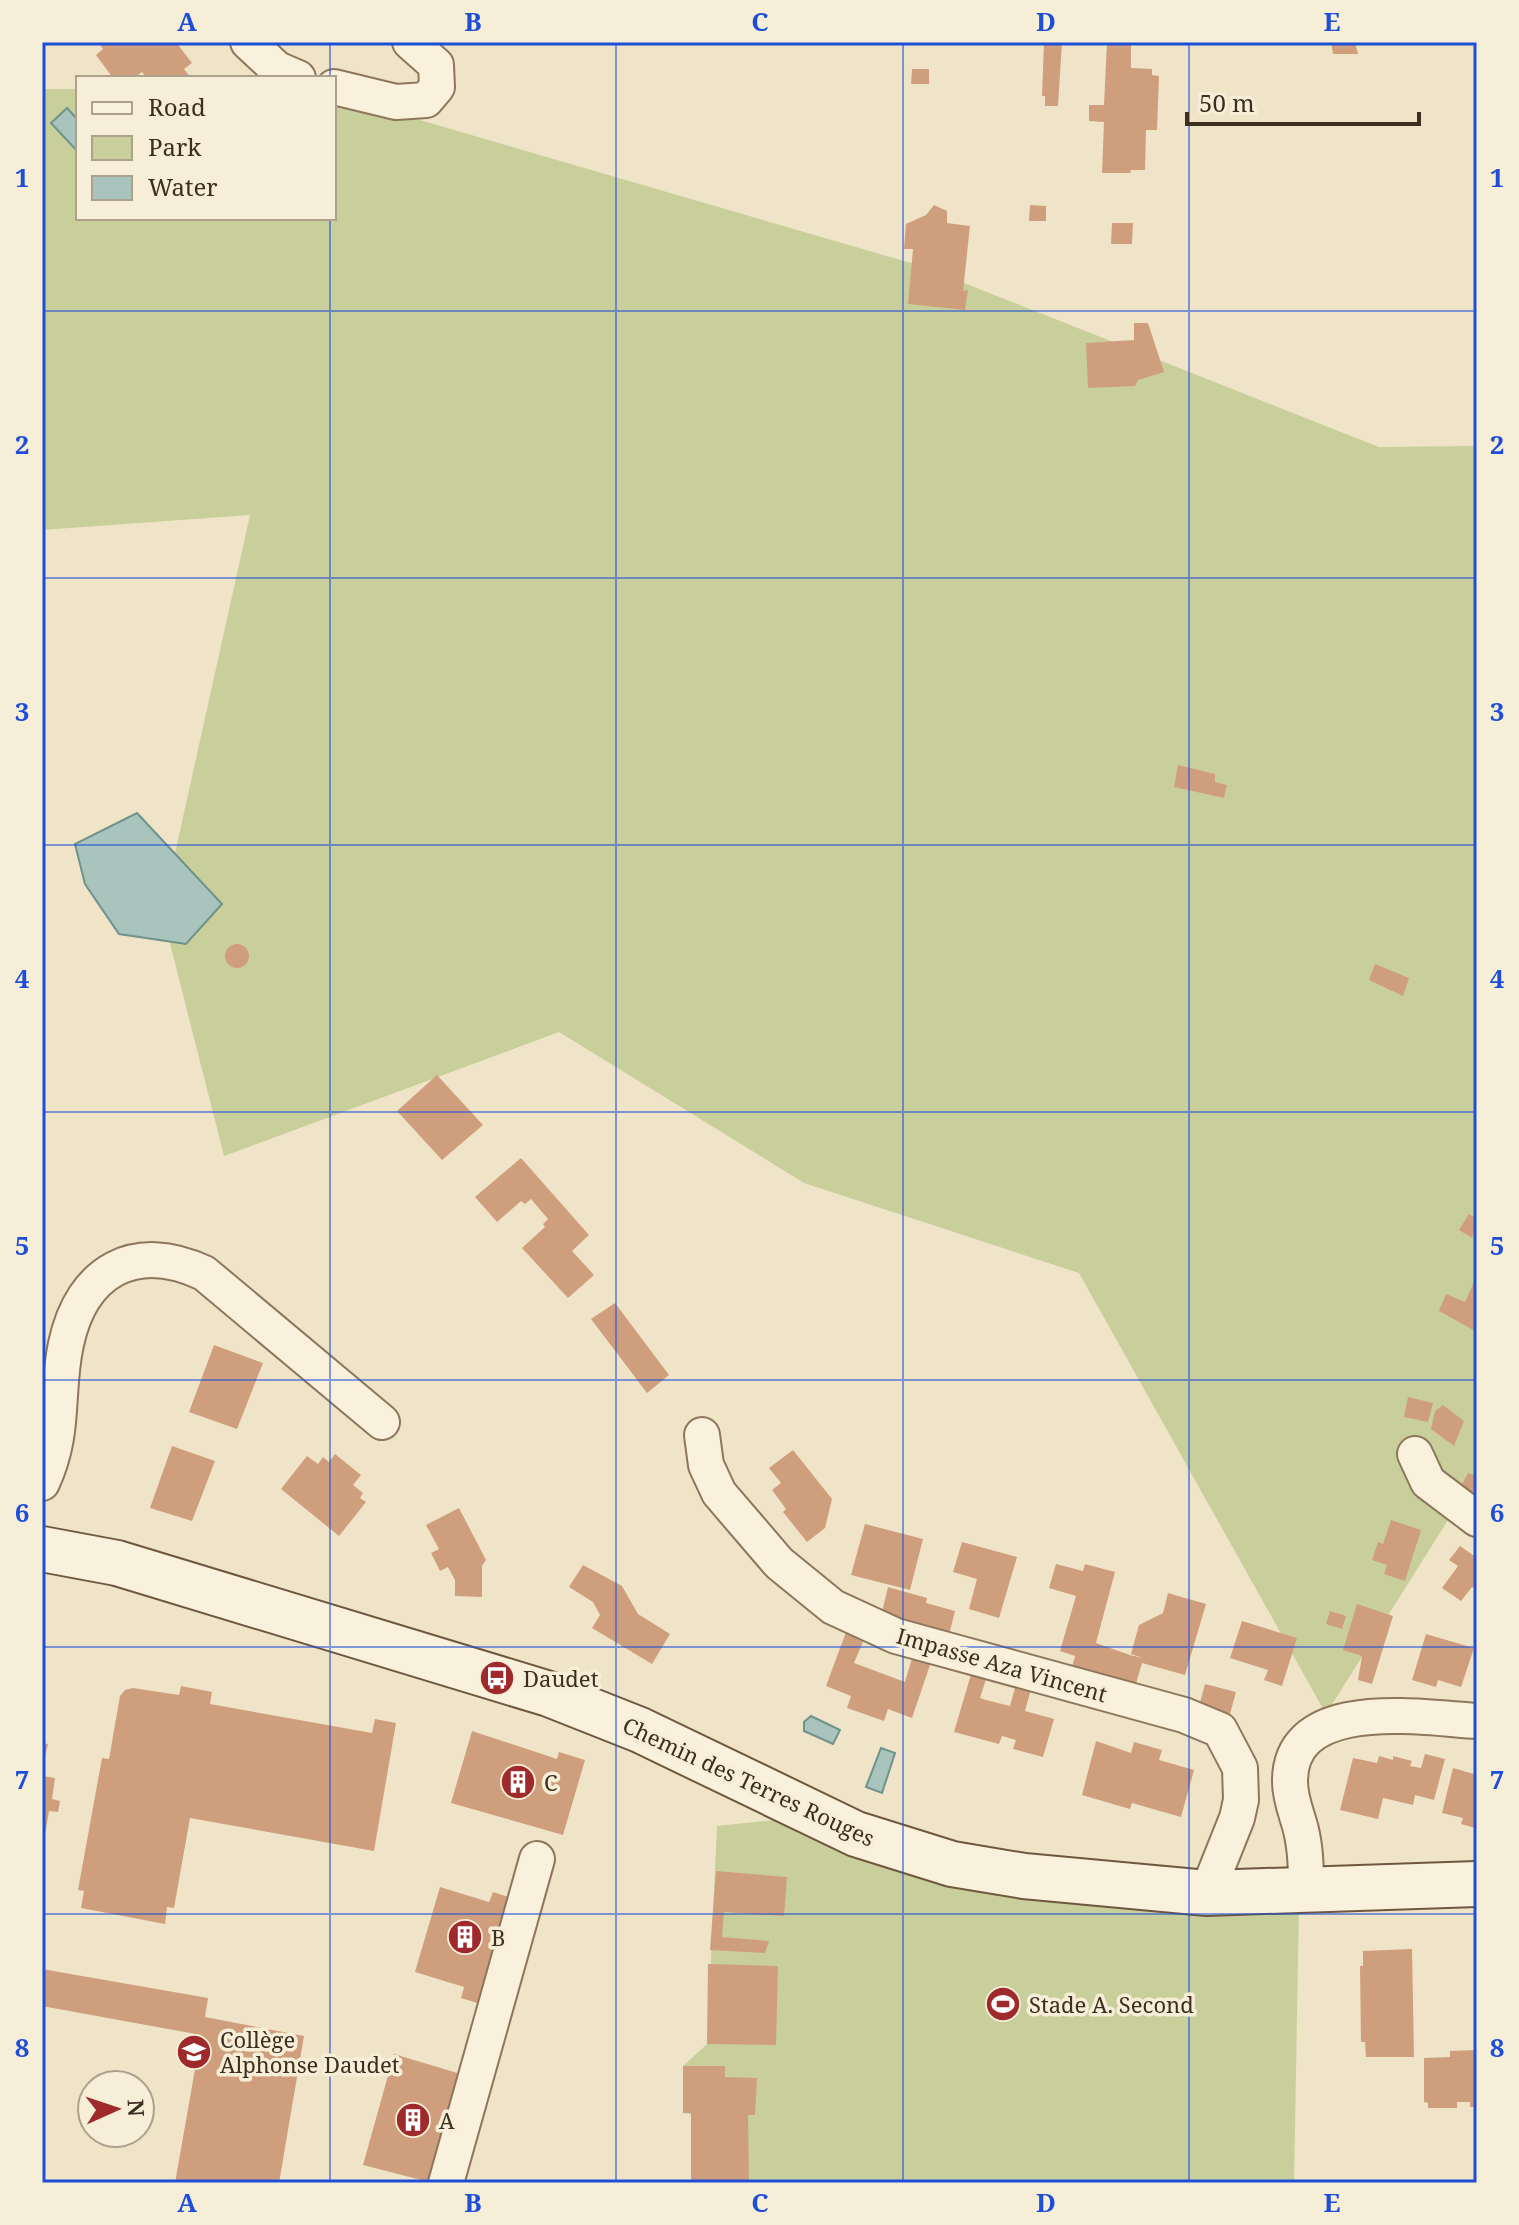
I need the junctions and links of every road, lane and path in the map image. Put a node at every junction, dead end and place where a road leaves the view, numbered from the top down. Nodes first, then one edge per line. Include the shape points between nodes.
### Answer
1 (248, 42) edge
2 (410, 42) edge
3 (293, 76) edge
4 (336, 87) edge
5 (382, 1422) dead end
6 (702, 1435) dead end
7 (1415, 1454) dead end
8 (42, 1483) edge
9 (1477, 1519) edge
10 (42, 1549) edge
11 (1477, 1721) edge
12 (537, 1859) dead end
13 (1477, 1884) edge
14 (1306, 1892) junction
15 (1207, 1893) junction
16 (446, 2183) edge

1 - 3 street via 277,69
2 - 4 street via 436,65 437,87 426,100 396,102
5 - 8 street via 204,1273 175,1262 130,1260 104,1275 71,1327 60,1432
6 - 15 street, Impasse Aza Vincent via 706,1465 719,1493 779,1563 833,1607 896,1636 1184,1715 1220,1730 1240,1768 1241,1800
7 - 9 street via 1428,1482
10 - 15 main road, Chemin des Terres Rouges via 133,1567 584,1707 797,1808 903,1851 1024,1876
11 - 14 street via 1357,1718 1332,1723 1307,1739 1293,1761 1290,1781 1302,1833
12 - 16 street
13 - 14 main road, Chemin des Terres Rouges
14 - 15 main road, Chemin des Terres Rouges

